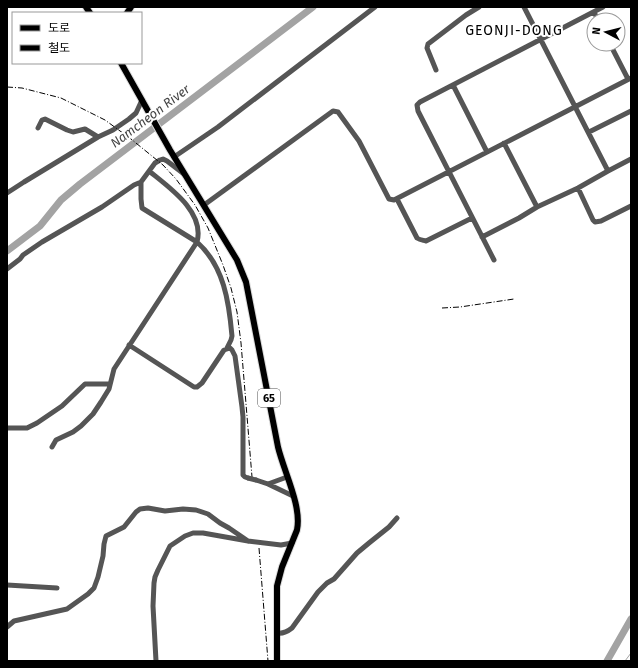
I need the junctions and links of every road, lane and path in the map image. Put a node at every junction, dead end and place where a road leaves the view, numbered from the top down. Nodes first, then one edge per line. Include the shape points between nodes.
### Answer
1 (375, 7) edge
2 (479, 7) edge
3 (524, 7) edge
4 (603, 7) edge
5 (594, 12) edge
6 (586, 16) edge
7 (541, 40) junction
8 (614, 52) edge
9 (122, 64) edge
10 (436, 70) dead end
11 (629, 78) edge
12 (453, 85) junction
13 (142, 100) junction
14 (575, 106) junction
15 (631, 111) edge
16 (38, 128) dead end
17 (589, 132) junction
18 (98, 137) junction
19 (504, 143) junction
20 (487, 152) junction
21 (174, 157) junction
22 (631, 160) edge
23 (150, 171) junction
24 (608, 171) junction
25 (450, 172) junction
26 (185, 176) junction
27 (142, 182) junction
28 (578, 188) junction
29 (7, 193) edge
30 (397, 199) junction
31 (204, 205) junction
32 (631, 206) edge
33 (537, 207) junction
34 (472, 218) junction
35 (482, 237) junction
36 (197, 242) junction
37 (494, 260) dead end
38 (7, 269) edge
39 (129, 345) junction
40 (227, 348) junction
41 (110, 384) junction
42 (7, 428) edge
43 (52, 447) dead end
44 (288, 477) junction
45 (268, 484) junction
46 (293, 496) junction
47 (397, 518) dead end
48 (248, 541) junction
49 (292, 543) junction
50 (7, 585) edge
51 (57, 588) dead end
52 (7, 627) edge
53 (276, 633) junction
54 (156, 661) edge
55 (277, 661) edge

1 - 21 street via 218,128
2 - 10 street via 428,44 427,48
3 - 7 street
4 - 5 street
6 - 7 street
7 - 12 street
7 - 14 street
8 - 11 street
9 - 13 main road, 65
11 - 14 street
12 - 20 street
12 - 25 street via 420,102 417,108
13 - 18 street via 136,113 129,119
13 - 21 main road, 65
14 - 17 street
14 - 19 street
15 - 17 street
16 - 18 street via 45,119 73,132 85,129
17 - 24 street
18 - 29 street
19 - 20 street
19 - 33 street
20 - 25 street
21 - 26 main road, 65
22 - 24 street
23 - 26 street via 155,163 163,159
23 - 27 street
23 - 36 street via 180,196 190,209 198,226
24 - 28 street
25 - 30 street
25 - 34 street
26 - 31 main road, 65
27 - 36 street via 142,208
27 - 38 street via 134,184 102,207 42,242
28 - 32 street via 596,222
28 - 33 street
30 - 31 street via 389,199 359,141 338,112 334,111
30 - 34 street via 417,238 422,240 426,241
31 - 44 main road, 65 via 245,276 279,448
33 - 35 street
34 - 35 street
35 - 37 street
36 - 39 street
36 - 40 street via 213,262 224,288 232,336
39 - 40 street via 194,387 202,384
39 - 41 street via 114,369
40 - 45 street, bridge via 230,348 235,356 238,374 243,417 243,475
41 - 42 street via 85,384 62,406 37,423 27,428
41 - 43 street via 101,402 86,421 73,432 56,440
44 - 45 street
44 - 46 main road, 65
45 - 46 street
46 - 49 main road, 65 via 298,519
47 - 53 street via 318,592 288,631
48 - 49 street via 280,545
48 - 52 street via 202,512 183,509 140,509 124,527 106,536 98,576 94,588 88,594 67,609 14,621
48 - 54 street via 193,533 170,546 154,583
49 - 53 main road, 65 via 277,586
50 - 51 street
53 - 55 main road, 65

